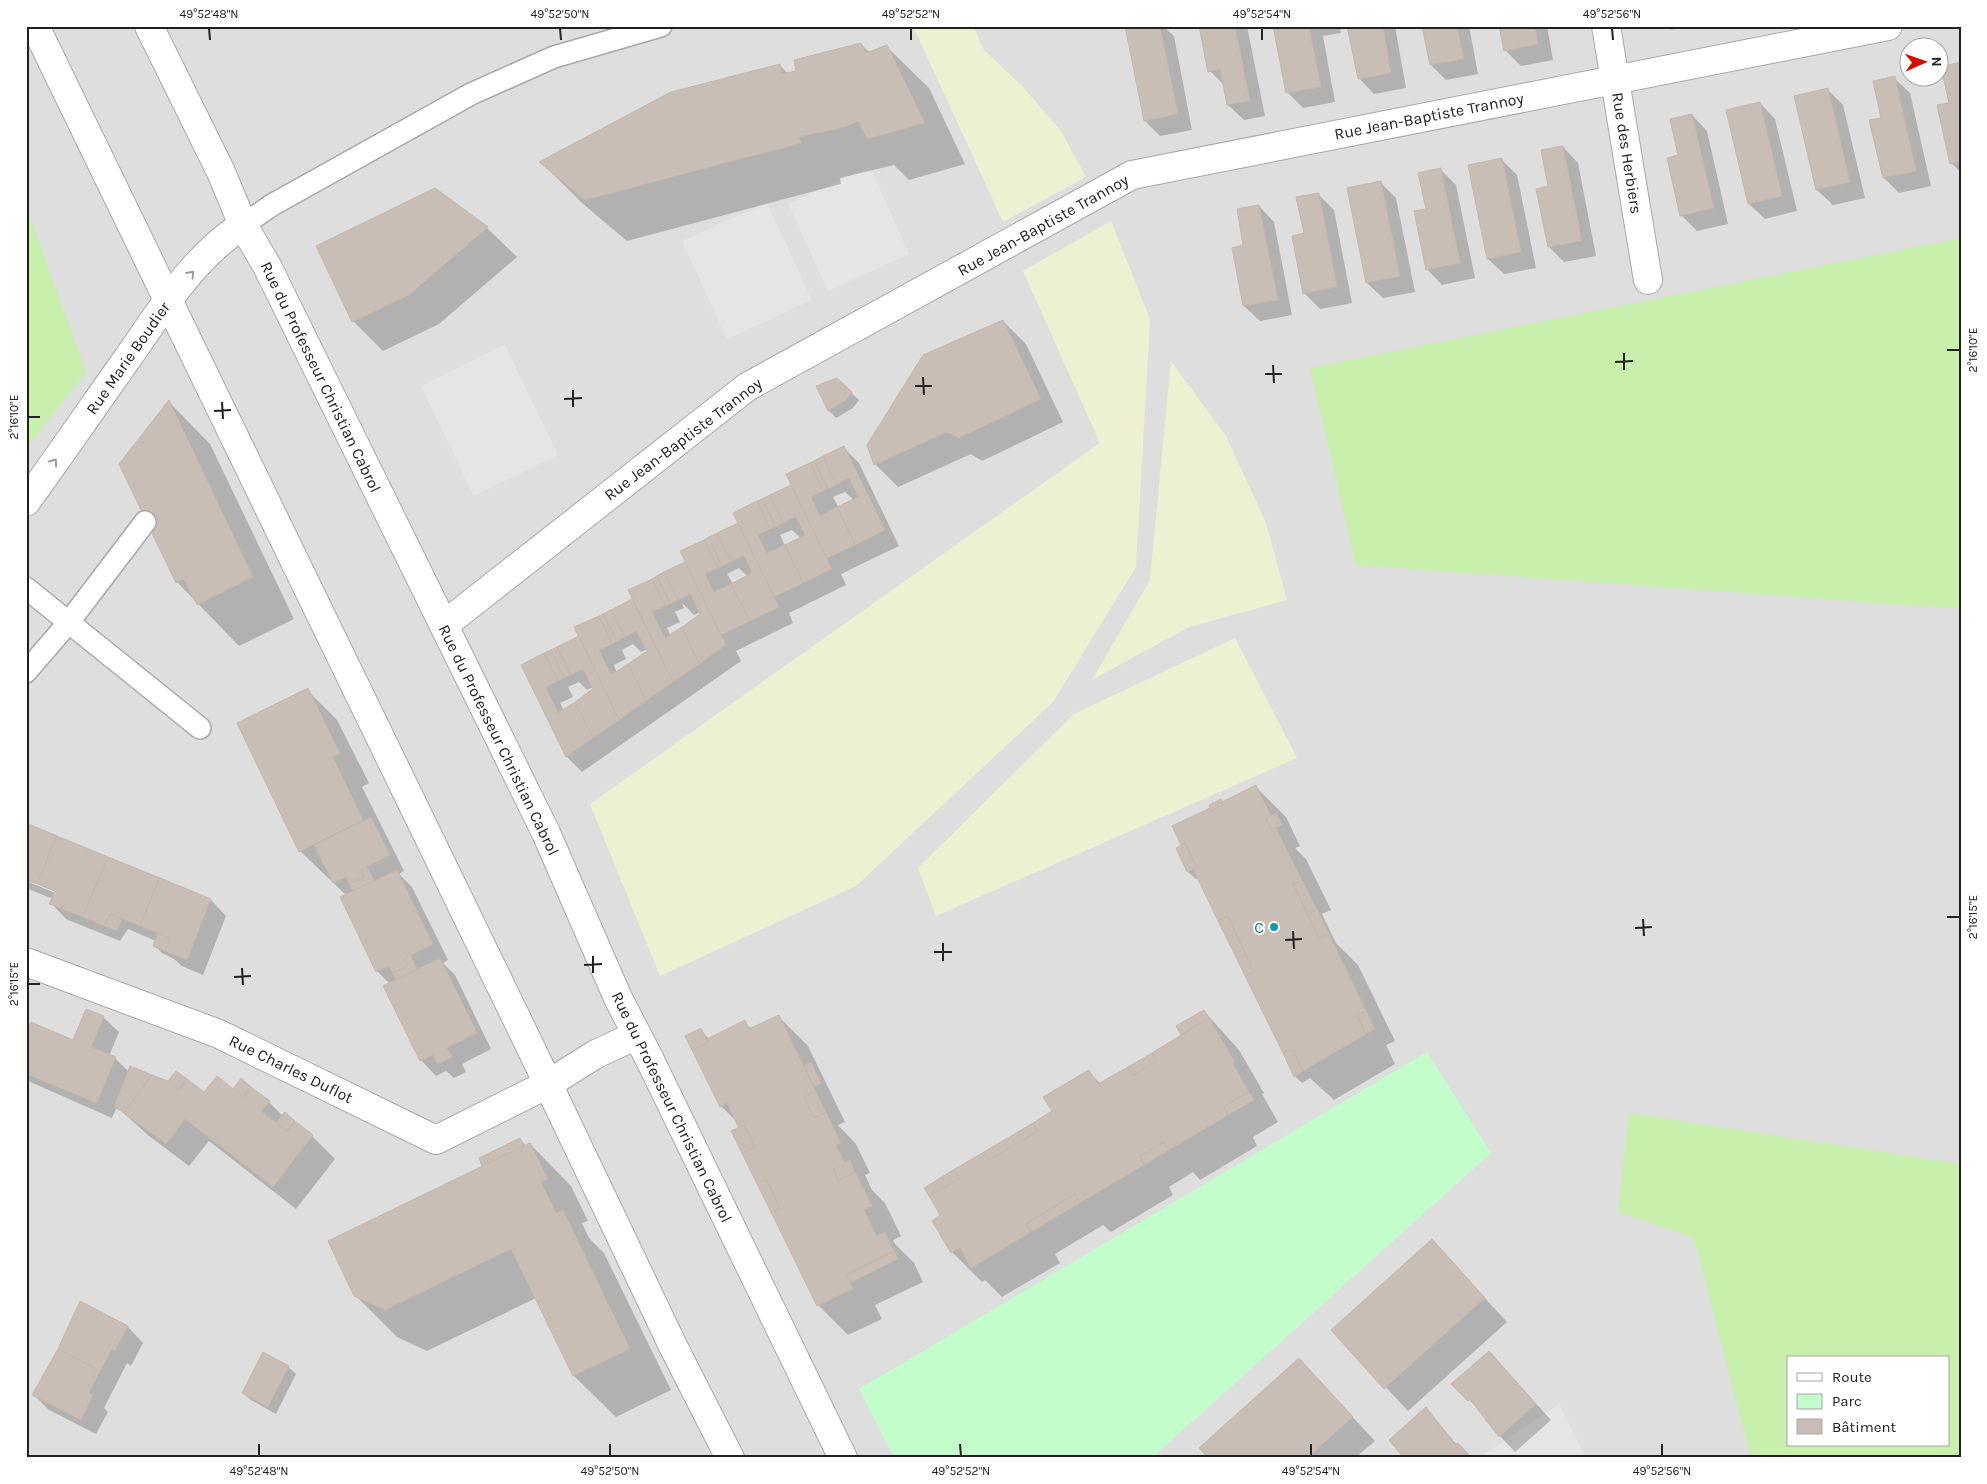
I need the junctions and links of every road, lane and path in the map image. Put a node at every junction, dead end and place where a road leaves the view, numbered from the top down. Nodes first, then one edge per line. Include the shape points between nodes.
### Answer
1 (35, 26) edge
2 (149, 26) edge
3 (661, 26) edge
4 (1606, 26) edge
5 (1888, 26) edge
6 (1615, 80) junction
7 (243, 225) junction
8 (1648, 280) dead end
9 (168, 299) junction
10 (26, 502) edge
11 (145, 522) dead end
12 (26, 588) edge
13 (68, 622) junction
14 (444, 625) junction
15 (26, 672) edge
16 (200, 728) dead end
17 (26, 962) edge
18 (637, 1035) junction
19 (548, 1084) junction
20 (730, 1458) edge
21 (843, 1458) edge

1 - 9 street
2 - 7 street, Rue du Professeur Christian Cabrol via 221,172
3 - 7 lane via 554,57 471,94 272,205
4 - 6 street, Rue des Herbiers
5 - 6 street, Rue Jean-Baptiste Trannoy
6 - 8 street, Rue des Herbiers
6 - 14 street, Rue Jean-Baptiste Trannoy via 1132,175 747,387
9 -> 7 street, Rue Marie Boudier via 229,234
7 - 14 street, Rue du Professeur Christian Cabrol via 267,266
10 -> 9 street, Rue Marie Boudier
9 - 19 street
11 - 13 lane
12 - 13 lane
13 - 15 lane
13 - 16 lane
14 - 18 street, Rue du Professeur Christian Cabrol via 546,833
17 - 19 street, Rue Charles Duflot via 219,1034 436,1140
18 - 19 street via 596,1054
18 - 21 street, Rue du Professeur Christian Cabrol
19 - 20 street

